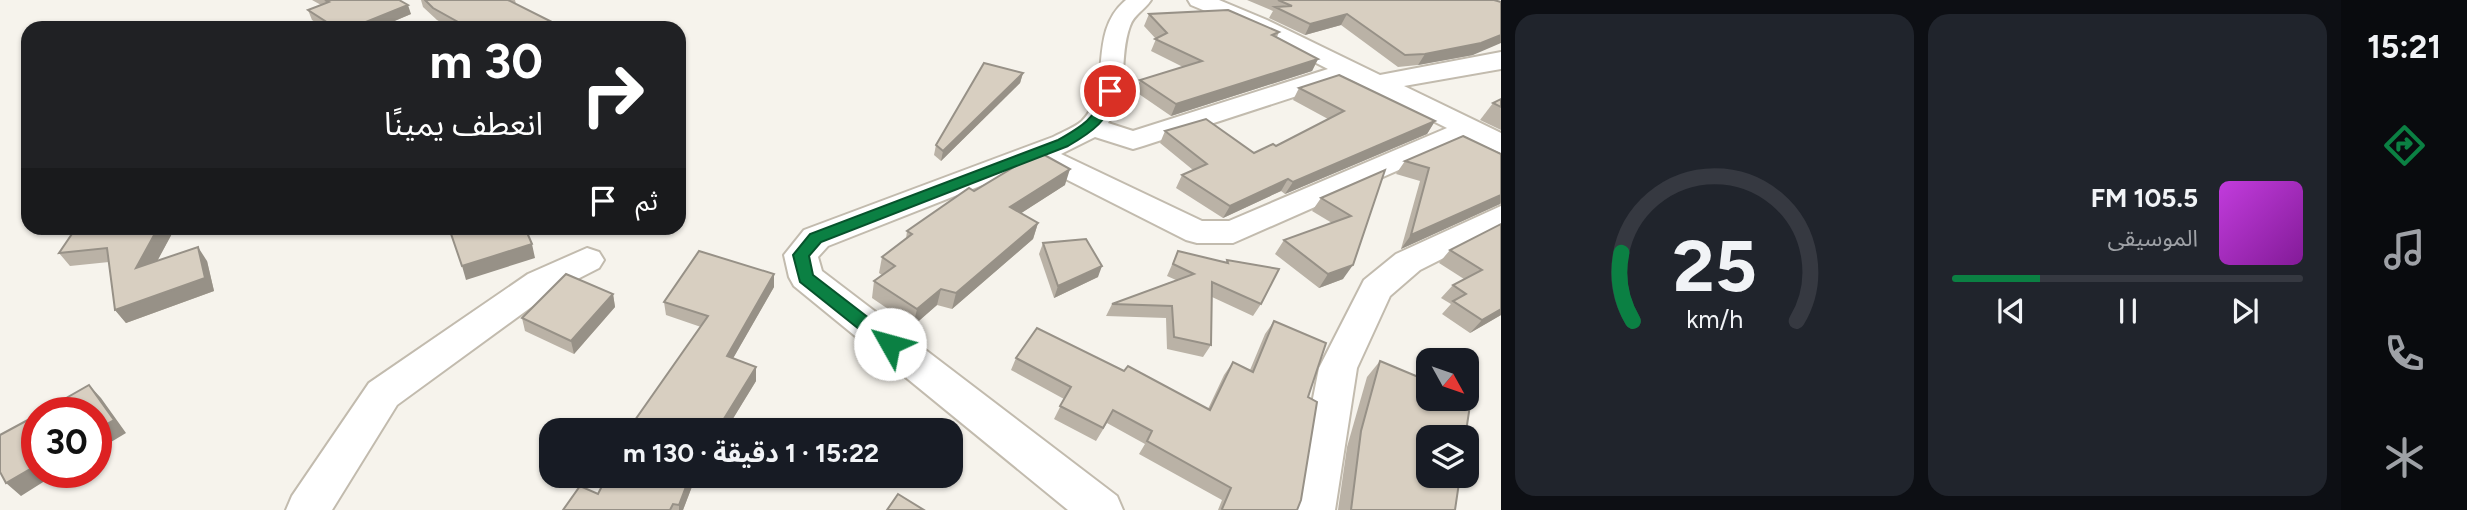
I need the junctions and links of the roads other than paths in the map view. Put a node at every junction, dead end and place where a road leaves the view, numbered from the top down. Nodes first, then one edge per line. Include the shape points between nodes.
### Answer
1 (1140, 0) edge
2 (1199, 0) edge
3 (1501, 60) edge
4 (1350, 70) junction
5 (1377, 83) junction
6 (1091, 127) junction
7 (1469, 128) junction
8 (1501, 145) edge
9 (1037, 153) junction
10 (1501, 216) edge
11 (587, 260) dead end
12 (308, 510) edge
13 (1101, 510) edge
14 (1314, 510) edge

1 - 6 street via 1118,22 1106,106
2 - 4 street
3 - 5 street
4 - 5 street
4 - 6 street via 1132,140
5 - 7 street
6 - 9 street
7 - 8 street
7 - 9 street via 1233,232 1197,232
9 - 13 street via 816,238 801,255 806,277
10 - 14 street via 1408,262 1376,289 1338,368
11 - 12 street via 540,284 383,394

